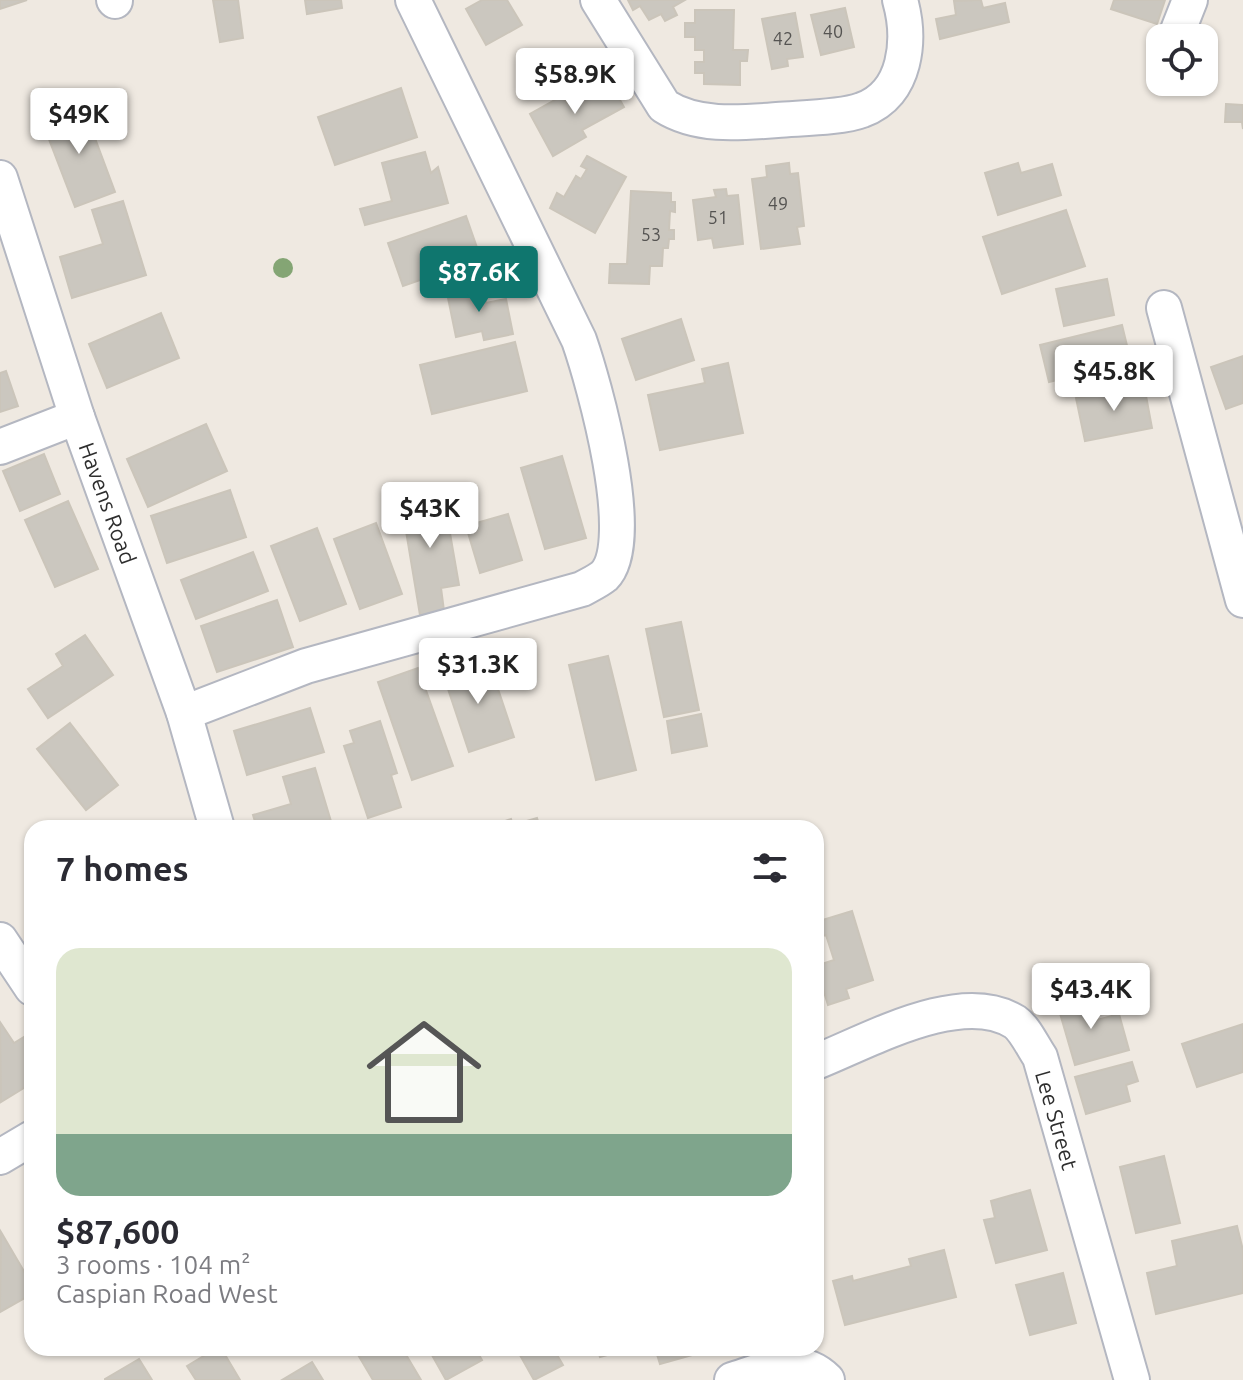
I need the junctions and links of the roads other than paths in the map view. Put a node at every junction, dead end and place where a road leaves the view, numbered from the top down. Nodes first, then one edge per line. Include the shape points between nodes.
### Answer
1 (413, 0) edge
2 (598, 0) edge
3 (900, 0) edge
4 (1190, 0) edge
5 (1181, 24) edge
6 (0, 178) edge
7 (1164, 308) dead end
8 (77, 417) junction
9 (0, 447) edge
10 (1243, 600) edge
11 (184, 713) junction
12 (215, 820) edge
13 (0, 940) edge
14 (24, 976) edge
15 (824, 1059) edge
16 (24, 1143) edge
17 (0, 1157) edge
18 (743, 1367) edge
19 (827, 1380) edge
20 (1132, 1380) edge

1 - 11 street via 579,340 595,385 617,501 617,546 605,575 582,589 306,666
2 - 3 street via 664,106 678,115 733,123 863,110 890,89 905,63
4 - 5 street
6 - 8 street, Havens Road
7 - 10 street
8 - 9 street
8 - 11 street, Havens Road
11 - 12 street, Havens Road
13 - 14 street
15 - 20 street, Lee Street via 958,1010 991,1012 1018,1023 1040,1057
16 - 17 street
18 - 19 street via 788,1363 813,1369

